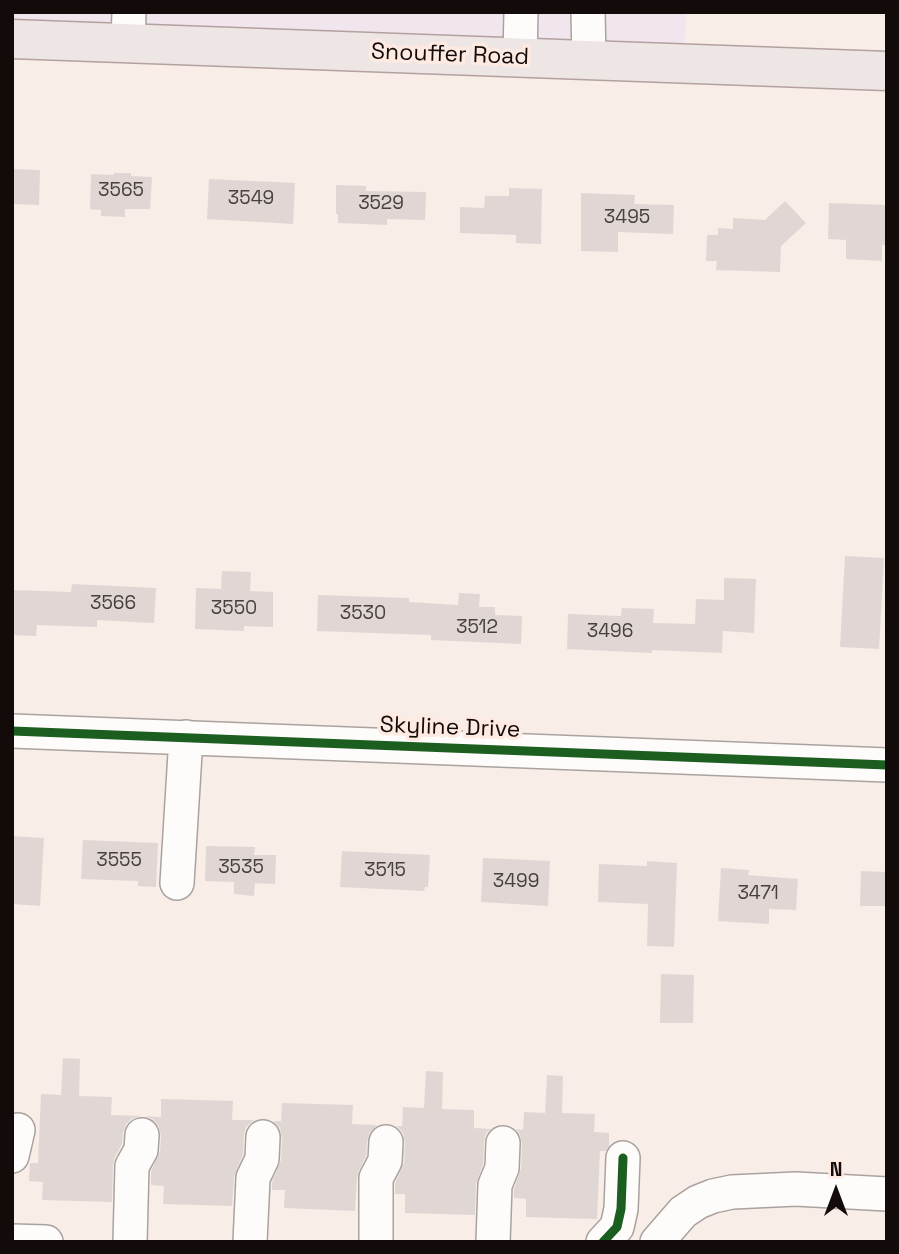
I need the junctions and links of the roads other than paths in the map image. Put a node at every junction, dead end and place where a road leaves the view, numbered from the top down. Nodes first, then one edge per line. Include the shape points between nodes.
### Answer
1 (522, 12) edge
2 (589, 12) edge
3 (129, 28) edge
4 (12, 39) edge
5 (520, 57) junction
6 (589, 60) junction
7 (887, 71) edge
8 (12, 731) edge
9 (186, 737) junction
10 (887, 765) edge
11 (177, 883) dead end
12 (142, 1135) dead end
13 (263, 1137) dead end
14 (386, 1142) dead end
15 (503, 1143) dead end
16 (623, 1158) dead end
17 (887, 1194) edge
18 (12, 1241) edge
19 (46, 1242) edge
20 (130, 1242) edge
21 (250, 1242) edge
22 (376, 1242) edge
23 (493, 1242) edge
24 (603, 1242) edge
25 (657, 1242) edge

1 - 5 street
2 - 6 street
3 - 4 main road, Snouffer Road
3 - 5 main road, Snouffer Road
5 - 6 main road, Snouffer Road
6 - 7 main road, Snouffer Road
8 - 9 street, Skyline Drive
9 - 10 street, Skyline Drive
9 - 11 street
12 - 20 street via 141,1150 132,1166
13 - 21 street via 262,1159 253,1178
14 - 22 street via 385,1161 376,1178
15 - 23 street via 502,1168 495,1185
16 - 24 street via 617,1227
17 - 25 street via 796,1189 732,1192 698,1202
18 - 19 street

